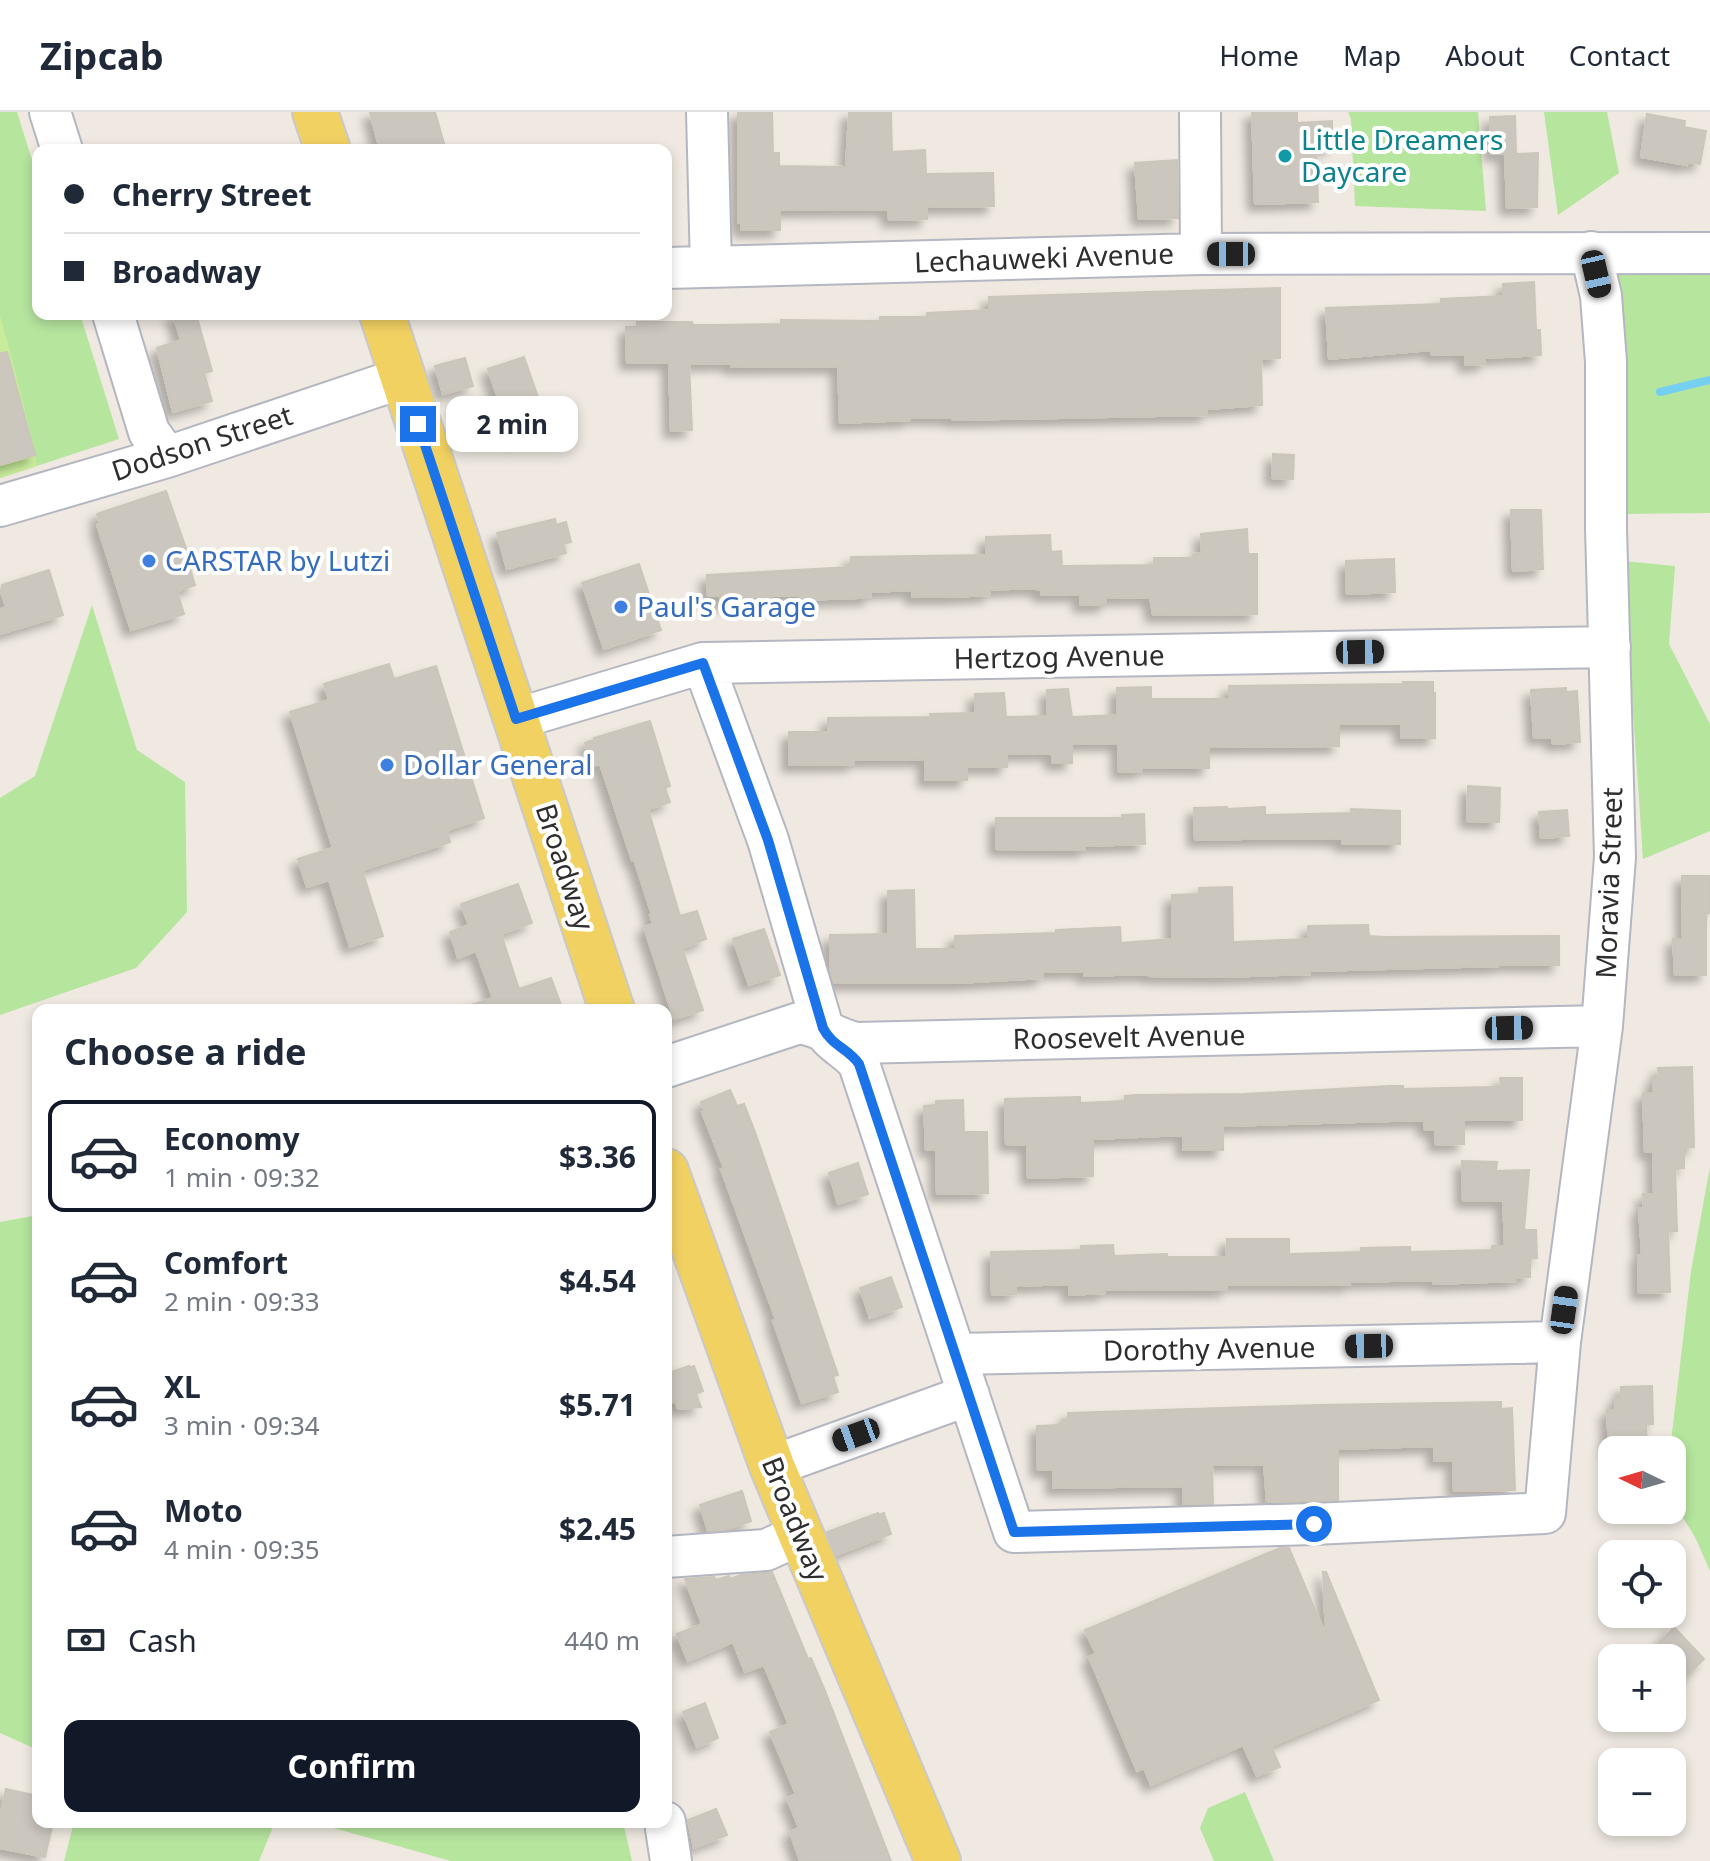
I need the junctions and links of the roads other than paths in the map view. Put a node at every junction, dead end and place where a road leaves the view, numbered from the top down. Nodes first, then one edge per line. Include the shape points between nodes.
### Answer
1 (50, 112) edge
2 (315, 112) edge
3 (707, 112) edge
4 (1200, 112) edge
5 (60, 144) edge
6 (326, 144) edge
7 (1591, 252) junction
8 (1710, 253) edge
9 (1201, 254) junction
10 (711, 267) junction
11 (672, 268) edge
12 (115, 320) edge
13 (384, 320) edge
14 (402, 378) junction
15 (167, 457) junction
16 (0, 506) edge
17 (1610, 647) junction
18 (703, 663) junction
19 (516, 719) junction
20 (610, 1004) edge
21 (1602, 1026) junction
22 (823, 1028) junction
23 (672, 1065) edge
24 (672, 1188) edge
25 (1560, 1342) junction
26 (955, 1354) junction
27 (969, 1395) junction
28 (772, 1466) junction
29 (801, 1534) junction
30 (672, 1557) edge
31 (666, 1828) edge
32 (671, 1861) edge
33 (938, 1861) edge

1 - 5 street
2 - 6 main road
3 - 10 street
4 - 9 street
7 - 8 street, Lechauweki Avenue
7 - 9 street, Lechauweki Avenue
7 - 17 street, Moravia Street via 1606,362
9 - 10 street, Lechauweki Avenue
10 - 11 street, Lechauweki Avenue
12 - 15 street via 149,432
13 - 14 main road, Broadway
14 - 15 street, Dodson Street
14 - 19 main road, Broadway
15 - 16 street, Dodson Street
17 - 18 street, Hertzog Avenue
17 - 21 street, Moravia Street via 1615,857
18 - 19 street, Hertzog Avenue
18 - 22 street via 768,840
19 - 20 main road, Broadway
21 - 22 street, Roosevelt Avenue via 856,1043
21 - 25 street, Moravia Street
22 - 23 street, Roosevelt Avenue via 799,1023
22 - 26 street via 829,1040 852,1053 859,1064
24 - 28 main road, Broadway
25 - 26 street, Dorothy Avenue
25 - 27 street, Moravia Street via 1545,1513 1014,1532
26 - 27 street
27 - 28 street
28 - 29 main road, Broadway
29 - 30 street via 766,1550
29 - 33 main road, Broadway
31 - 32 street

